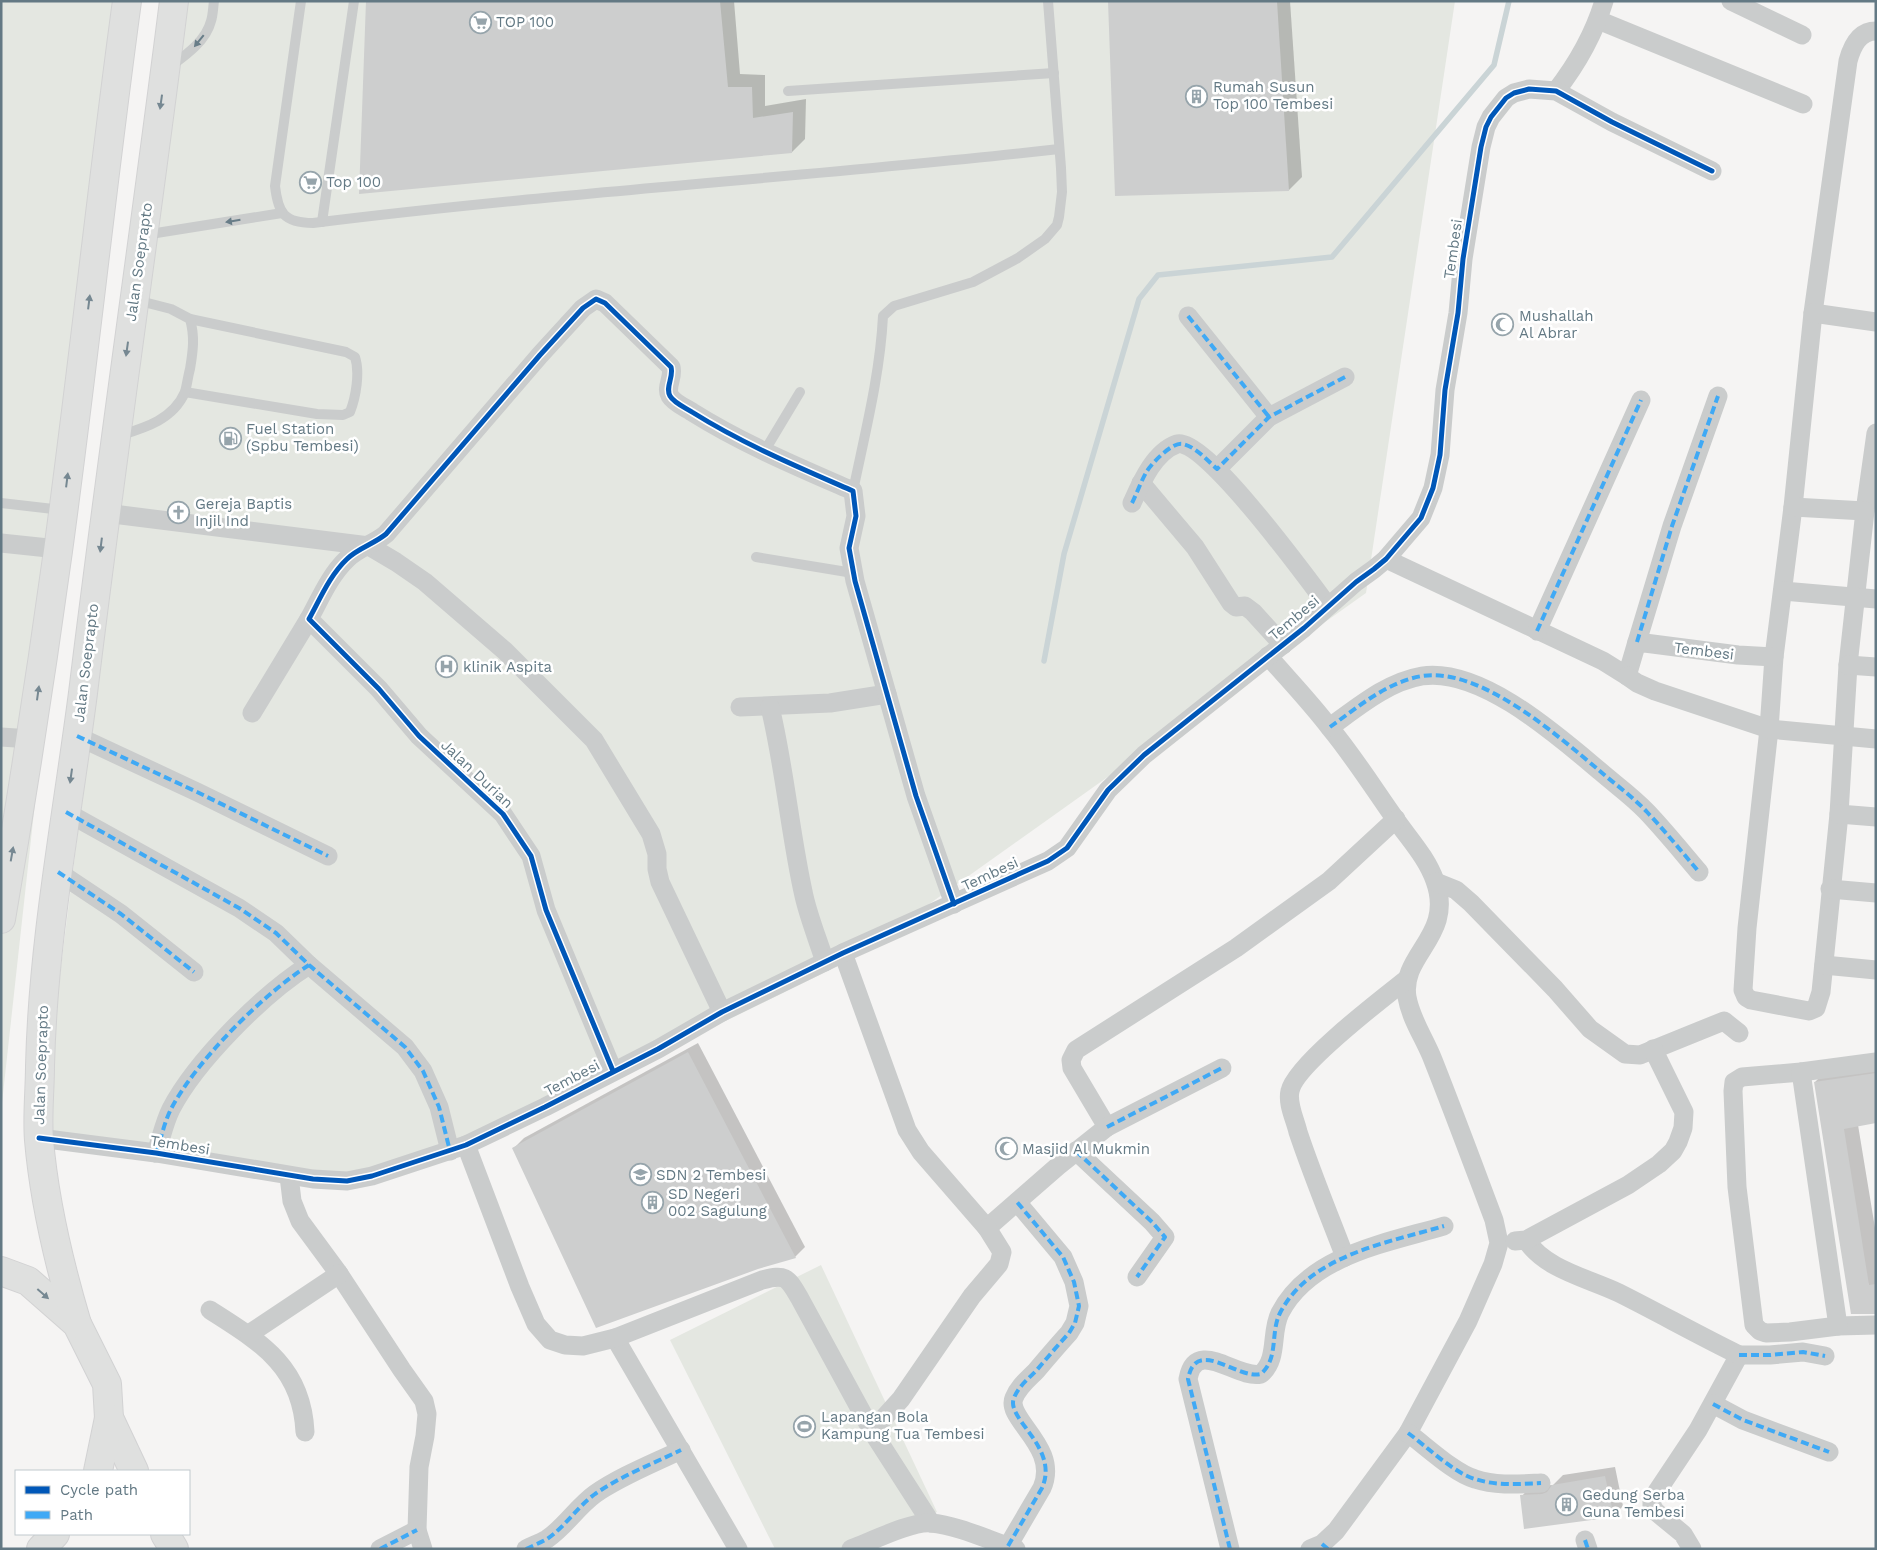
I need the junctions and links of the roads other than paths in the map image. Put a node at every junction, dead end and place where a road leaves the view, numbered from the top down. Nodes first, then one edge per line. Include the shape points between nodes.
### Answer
1 (127, 1) edge
2 (174, 1) edge
3 (214, 1) edge
4 (301, 1) edge
5 (354, 1) edge
6 (1048, 1) edge
7 (1604, 1) edge
8 (1730, 1) edge
9 (1598, 20) junction
10 (1876, 31) edge
11 (1802, 35) dead end
12 (165, 69) junction
13 (1054, 73) junction
14 (788, 91) dead end
15 (1556, 91) junction
16 (1803, 104) dead end
17 (1060, 149) junction
18 (1712, 171) dead end
19 (282, 213) junction
20 (322, 222) junction
21 (143, 235) junction
22 (134, 300) junction
23 (1813, 314) junction
24 (1188, 316) dead end
25 (190, 319) junction
26 (1876, 322) edge
27 (1344, 377) dead end
28 (184, 392) junction
29 (800, 392) dead end
30 (1718, 396) dead end
31 (1641, 400) dead end
32 (1269, 418) junction
33 (1876, 433) edge
34 (115, 438) junction
35 (764, 452) junction
36 (1217, 469) junction
37 (1141, 483) junction
38 (853, 491) junction
39 (1, 503) edge
40 (1132, 503) dead end
41 (1793, 507) junction
42 (63, 510) junction
43 (1864, 511) junction
44 (105, 513) junction
45 (1, 543) edge
46 (369, 546) junction
47 (58, 550) junction
48 (756, 557) dead end
49 (1386, 559) junction
50 (853, 573) junction
51 (1783, 591) junction
52 (1856, 598) junction
53 (1876, 600) edge
54 (1328, 606) junction
55 (309, 619) junction
56 (1537, 632) junction
57 (1637, 642) junction
58 (1275, 650) junction
59 (1768, 657) junction
60 (1848, 665) junction
61 (1876, 668) edge
62 (1627, 676) junction
63 (887, 694) junction
64 (740, 707) dead end
65 (770, 707) junction
66 (252, 713) dead end
67 (1330, 727) junction
68 (1769, 729) junction
69 (1844, 735) junction
70 (77, 736) junction
71 (1, 737) edge
72 (32, 739) junction
73 (1876, 739) edge
74 (66, 812) junction
75 (1839, 814) junction
76 (1876, 817) edge
77 (1396, 820) junction
78 (328, 856) dead end
79 (58, 872) junction
80 (1699, 872) dead end
81 (1436, 882) junction
82 (1830, 889) junction
83 (1876, 893) edge
84 (954, 904) junction
85 (1, 919) edge
86 (844, 953) junction
87 (825, 962) junction
88 (309, 964) junction
89 (1824, 965) junction
90 (1876, 970) edge
91 (194, 972) dead end
92 (1407, 978) junction
93 (722, 1012) junction
94 (1739, 1033) dead end
95 (1653, 1049) junction
96 (1876, 1062) edge
97 (1222, 1068) dead end
98 (613, 1071) junction
99 (1801, 1072) junction
100 (1107, 1127) junction
101 (39, 1138) junction
102 (458, 1148) junction
103 (1076, 1151) junction
104 (156, 1153) junction
105 (290, 1176) junction
106 (1017, 1202) junction
107 (1444, 1226) dead end
108 (987, 1228) junction
109 (1526, 1240) junction
110 (1499, 1243) junction
111 (1345, 1257) junction
112 (1, 1271) edge
113 (339, 1274) junction
114 (1137, 1277) dead end
115 (210, 1310) dead end
116 (76, 1324) junction
117 (1876, 1325) edge
118 (1838, 1326) junction
119 (249, 1334) junction
120 (616, 1338) junction
121 (1739, 1355) junction
122 (1825, 1356) dead end
123 (1713, 1404) junction
124 (109, 1418) junction
125 (872, 1431) junction
126 (305, 1432) dead end
127 (1408, 1433) junction
128 (681, 1450) junction
129 (1829, 1452) dead end
130 (98, 1470) edge
131 (134, 1470) edge
132 (1541, 1483) dead end
133 (931, 1523) junction
134 (417, 1530) junction
135 (54, 1535) edge
136 (166, 1535) edge
137 (1320, 1547) edge
138 (1012, 1548) edge
139 (41, 1549) edge
140 (174, 1549) edge
141 (380, 1549) edge
142 (423, 1549) edge
143 (526, 1549) edge
144 (738, 1549) edge
145 (851, 1549) edge
146 (1230, 1549) edge
147 (1692, 1549) edge

42 -> 1 highway
2 - 12 highway, Jalan Soeprapto
3 -> 12 lane via 211,23 205,34 184,57
4 - 19 lane via 275,174 277,200
5 - 20 lane
6 - 13 lane
7 - 9 street
8 - 11 street
9 - 15 street
9 - 16 street
10 - 23 street via 1860,37 1851,49 1848,61
12 -> 21 highway, Jalan Soeprapto
13 - 14 lane
13 - 17 lane
15 - 18 street
15 - 49 street, Tembesi via 1529,89 1514,93 1498,106 1486,127 1463,259 1458,313 1444,390 1440,455 1433,488 1421,518
17 - 20 lane
17 - 38 lane via 1062,192 1059,217 1057,225 1045,239 1018,258 972,282 894,306 883,316 875,385
19 - 20 lane via 297,223
19 -> 21 lane
21 - 22 highway, Jalan Soeprapto
22 - 25 lane via 171,309
22 -> 34 highway, Jalan Soeprapto
23 - 26 street
23 - 41 street
24 - 32 street
25 - 28 lane via 194,344
25 - 28 lane via 346,352 354,357 357,372 353,404 350,412 343,415 317,414
27 - 32 street
28 - 34 lane via 164,418
29 - 35 lane
30 - 57 street via 1672,526
31 - 56 street
32 - 36 street
33 - 43 street
34 - 44 highway, Jalan Soeprapto
35 - 38 street
35 - 46 street via 672,399 668,389 671,367 622,318 596,299 583,308 540,356 386,534
36 - 37 street via 1191,447 1178,443 1148,469
36 - 54 street via 1264,521
37 - 40 street
37 - 58 street via 1195,548 1231,603 1236,607 1245,606 1253,612
38 - 50 street via 856,516 849,548
39 - 42 lane
41 - 43 street
41 - 51 street
42 - 47 highway
43 - 52 street
44 - 46 street
44 -> 70 highway, Jalan Soeprapto
45 - 47 street
46 - 55 street via 347,559 333,576
46 - 93 street via 425,582 505,651 594,740 651,834 660,882
72 -> 47 highway
48 - 50 lane
49 - 54 street, Tembesi
49 - 56 street
50 - 63 street
51 - 52 street
51 - 59 street
52 - 53 street
52 - 60 street
54 - 58 street, Tembesi
55 - 66 street
55 - 98 street, Jalan Durian via 379,689 419,736 503,814 531,856 546,910
56 - 62 street via 1603,661
57 - 59 street, Tembesi
57 - 62 street
58 - 67 street
58 - 84 street, Tembesi via 1123,774 1067,848 1048,861
59 - 68 street
60 - 61 street
60 - 69 street
62 - 68 street via 1655,691
63 - 65 street via 830,703
63 - 84 street via 916,796
64 - 65 street
65 - 87 street via 805,898
67 - 77 street
67 - 80 street via 1402,680 1444,675 1473,684 1546,726 1645,810
68 - 69 street
68 - 89 street via 1743,990 1746,998 1751,1000 1811,1011 1818,1003
69 - 73 street
69 - 75 street
70 -> 74 highway, Jalan Soeprapto
70 - 78 street
71 - 72 street
85 -> 72 highway
74 - 79 highway, Jalan Soeprapto
74 - 88 street via 239,908 276,933
75 - 76 street
75 - 82 street
77 - 81 street via 1424,857
77 - 100 street via 1329,881 1236,948 1076,1050 1071,1060 1072,1068
79 - 91 street via 120,914
79 - 101 highway, Jalan Soeprapto via 41,1020
81 - 92 street via 1439,917
81 - 95 street via 1456,890 1471,903 1590,1029 1608,1043 1631,1055
82 - 83 street
82 - 89 street
84 - 86 street, Tembesi
86 - 87 street, Tembesi
86 - 108 street via 907,1130 921,1152
87 - 93 street, Tembesi
88 - 102 street via 405,1047 423,1071
88 - 104 street via 275,990 210,1056 171,1110
89 - 90 street
92 - 110 street via 1407,997 1413,1018 1432,1058 1491,1211
92 - 111 street via 1302,1069 1290,1090 1292,1112 1306,1156
93 - 98 street, Tembesi
94 - 95 street via 1724,1021
95 - 109 street via 1684,1112 1683,1128 1673,1151 1628,1185
96 - 99 street
97 - 100 street
98 - 102 street, Tembesi
99 - 118 street
99 - 118 street via 1742,1077 1734,1082 1732,1092 1737,1187 1752,1320 1766,1333
100 - 103 street
101 - 104 street, Tembesi
101 - 116 highway, Jalan Soeprapto via 50,1211
102 - 105 street, Tembesi via 347,1181
102 - 120 street via 536,1324 550,1340 565,1345 583,1346
103 - 106 street
103 - 114 street via 1165,1237
104 - 105 street, Tembesi
105 - 113 street via 292,1201 300,1221
106 - 108 street
106 - 138 street via 1063,1257 1074,1282 1079,1306 1069,1333 1014,1396 1012,1408 1044,1457 1046,1472 1042,1488
107 - 111 street
108 - 125 street via 1002,1252 999,1264 972,1296 901,1399
109 - 110 street
109 - 121 street via 1532,1249 1560,1268 1618,1292
110 - 127 street via 1468,1320
111 - 146 street via 1305,1281 1280,1313 1270,1363 1261,1374 1205,1359 1196,1362 1190,1371 1188,1379
112 -> 116 highway via 28,1281
113 - 119 street
113 - 134 street via 424,1400 427,1414 419,1467
115 - 119 street
116 - 124 highway via 107,1384
117 - 118 street
119 - 126 street via 282,1365 304,1412
120 - 125 street via 762,1280 782,1276 799,1297
120 - 128 street
121 - 122 street via 1804,1352
121 - 123 street
123 - 129 street via 1743,1420
123 - 147 street via 1652,1499 1655,1511 1683,1534
124 - 130 highway
124 - 131 highway
125 - 133 street
127 - 132 street via 1456,1470 1474,1479 1507,1485
127 - 137 street via 1336,1531
128 - 143 street via 613,1482 576,1509 546,1539
128 - 144 street
133 - 138 street
133 - 145 street via 918,1524
134 - 141 street
134 - 142 street
135 - 139 highway
136 - 140 highway

